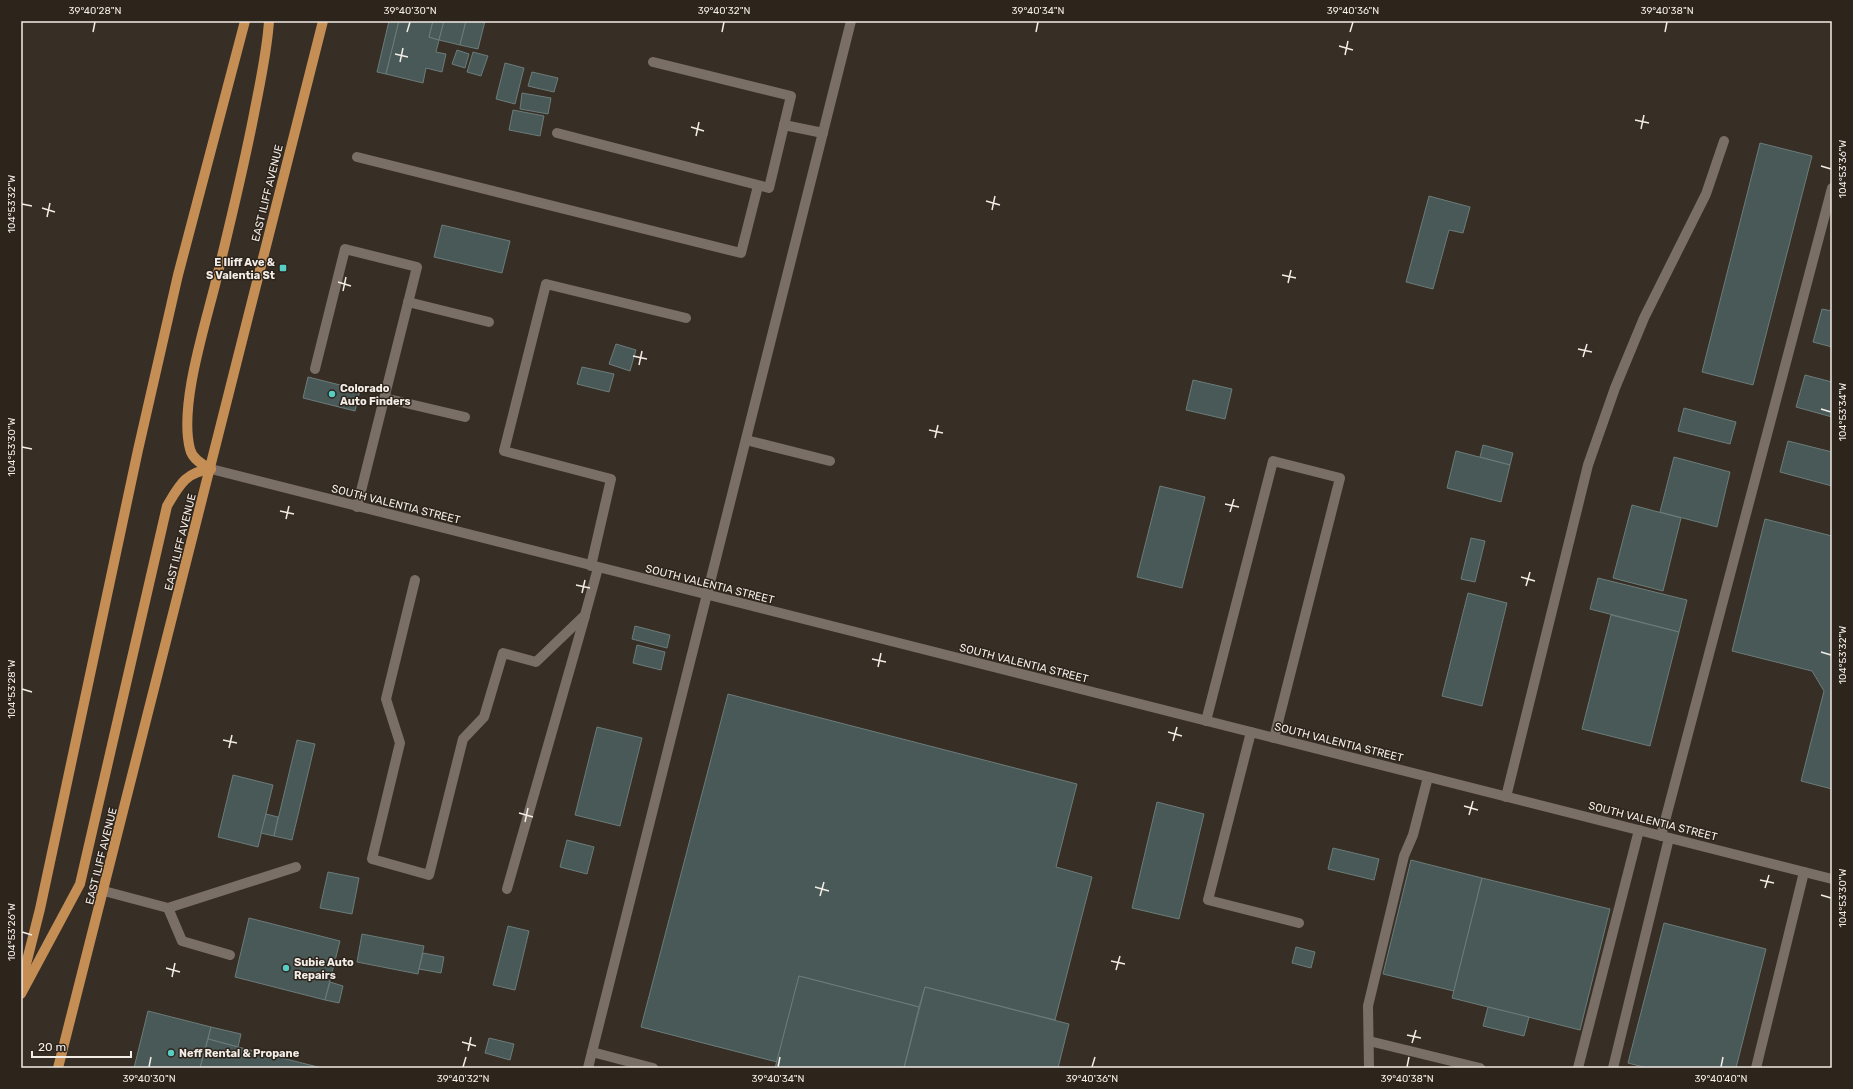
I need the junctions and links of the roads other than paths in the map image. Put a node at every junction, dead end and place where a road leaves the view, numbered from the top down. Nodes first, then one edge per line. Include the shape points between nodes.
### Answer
1 (245, 21) edge
2 (269, 21) edge
3 (323, 21) edge
4 (851, 21) edge
5 (653, 62) dead end
6 (784, 125) junction
7 (557, 133) dead end
8 (823, 133) junction
9 (1724, 141) dead end
10 (357, 157) dead end
11 (758, 186) junction
12 (1832, 188) edge
13 (408, 302) junction
14 (686, 318) dead end
15 (489, 322) dead end
16 (314, 369) dead end
17 (384, 398) junction
18 (466, 418) dead end
19 (746, 440) junction
20 (830, 461) dead end
21 (211, 469) junction
22 (357, 507) junction
23 (595, 567) junction
24 (415, 580) dead end
25 (707, 595) junction
26 (585, 615) junction
27 (1206, 721) junction
28 (1251, 732) junction
29 (1274, 738) junction
30 (1428, 777) junction
31 (1506, 797) junction
32 (1639, 830) junction
33 (1665, 837) junction
34 (296, 867) dead end
35 (1804, 872) junction
36 (1832, 879) edge
37 (507, 889) dead end
38 (104, 891) junction
39 (168, 908) junction
40 (1299, 923) dead end
41 (230, 955) dead end
42 (21, 984) edge
43 (21, 994) edge
44 (1369, 1041) junction
45 (592, 1052) junction
46 (58, 1068) edge
47 (588, 1068) edge
48 (653, 1068) edge
49 (1369, 1068) edge
50 (1480, 1068) edge
51 (1578, 1068) edge
52 (1612, 1068) edge
53 (1756, 1068) edge

1 - 42 main road via 175,290 138,450 40,909
2 - 21 main road via 268,45 248,144 188,405 190,451 198,462
3 - 21 main road, EAST ILIFF AVENUE
4 - 8 street
5 - 6 street via 791,96
6 - 8 street
6 - 11 street via 769,188
7 - 11 street
8 - 19 street
9 - 31 street via 1706,194 1644,318 1615,388 1588,465
10 - 11 street via 741,253
12 - 33 street
13 - 15 street
13 - 16 street via 417,267 345,249
13 - 17 street
14 - 23 street via 546,284 504,451 612,479
17 - 18 street
17 - 22 street
19 - 20 street
19 - 25 street
21 - 22 street, SOUTH VALENTIA STREET
21 - 38 main road, EAST ILIFF AVENUE
21 - 43 main road via 198,471 180,484 167,506 80,884
22 - 23 street, SOUTH VALENTIA STREET
23 - 25 street, SOUTH VALENTIA STREET
23 - 26 street
24 - 26 street via 386,699 400,743 372,858 429,875 463,740 484,717 503,653 536,662
25 - 27 street, SOUTH VALENTIA STREET
25 - 45 street
26 - 37 street
27 - 28 street, SOUTH VALENTIA STREET
27 - 29 street via 1273,461 1340,478
28 - 29 street, SOUTH VALENTIA STREET
28 - 40 street via 1208,900
29 - 30 street, SOUTH VALENTIA STREET
30 - 31 street, SOUTH VALENTIA STREET
30 - 44 street via 1413,835 1404,856 1368,1006
31 - 32 street, SOUTH VALENTIA STREET
32 - 33 street, SOUTH VALENTIA STREET
32 - 51 street
33 - 35 street, SOUTH VALENTIA STREET
33 - 52 street
34 - 39 street
35 - 36 street, SOUTH VALENTIA STREET
35 - 53 street
38 - 39 street
38 - 46 main road, EAST ILIFF AVENUE
39 - 41 street via 182,941
44 - 49 street
44 - 50 street
45 - 47 street
45 - 48 street

